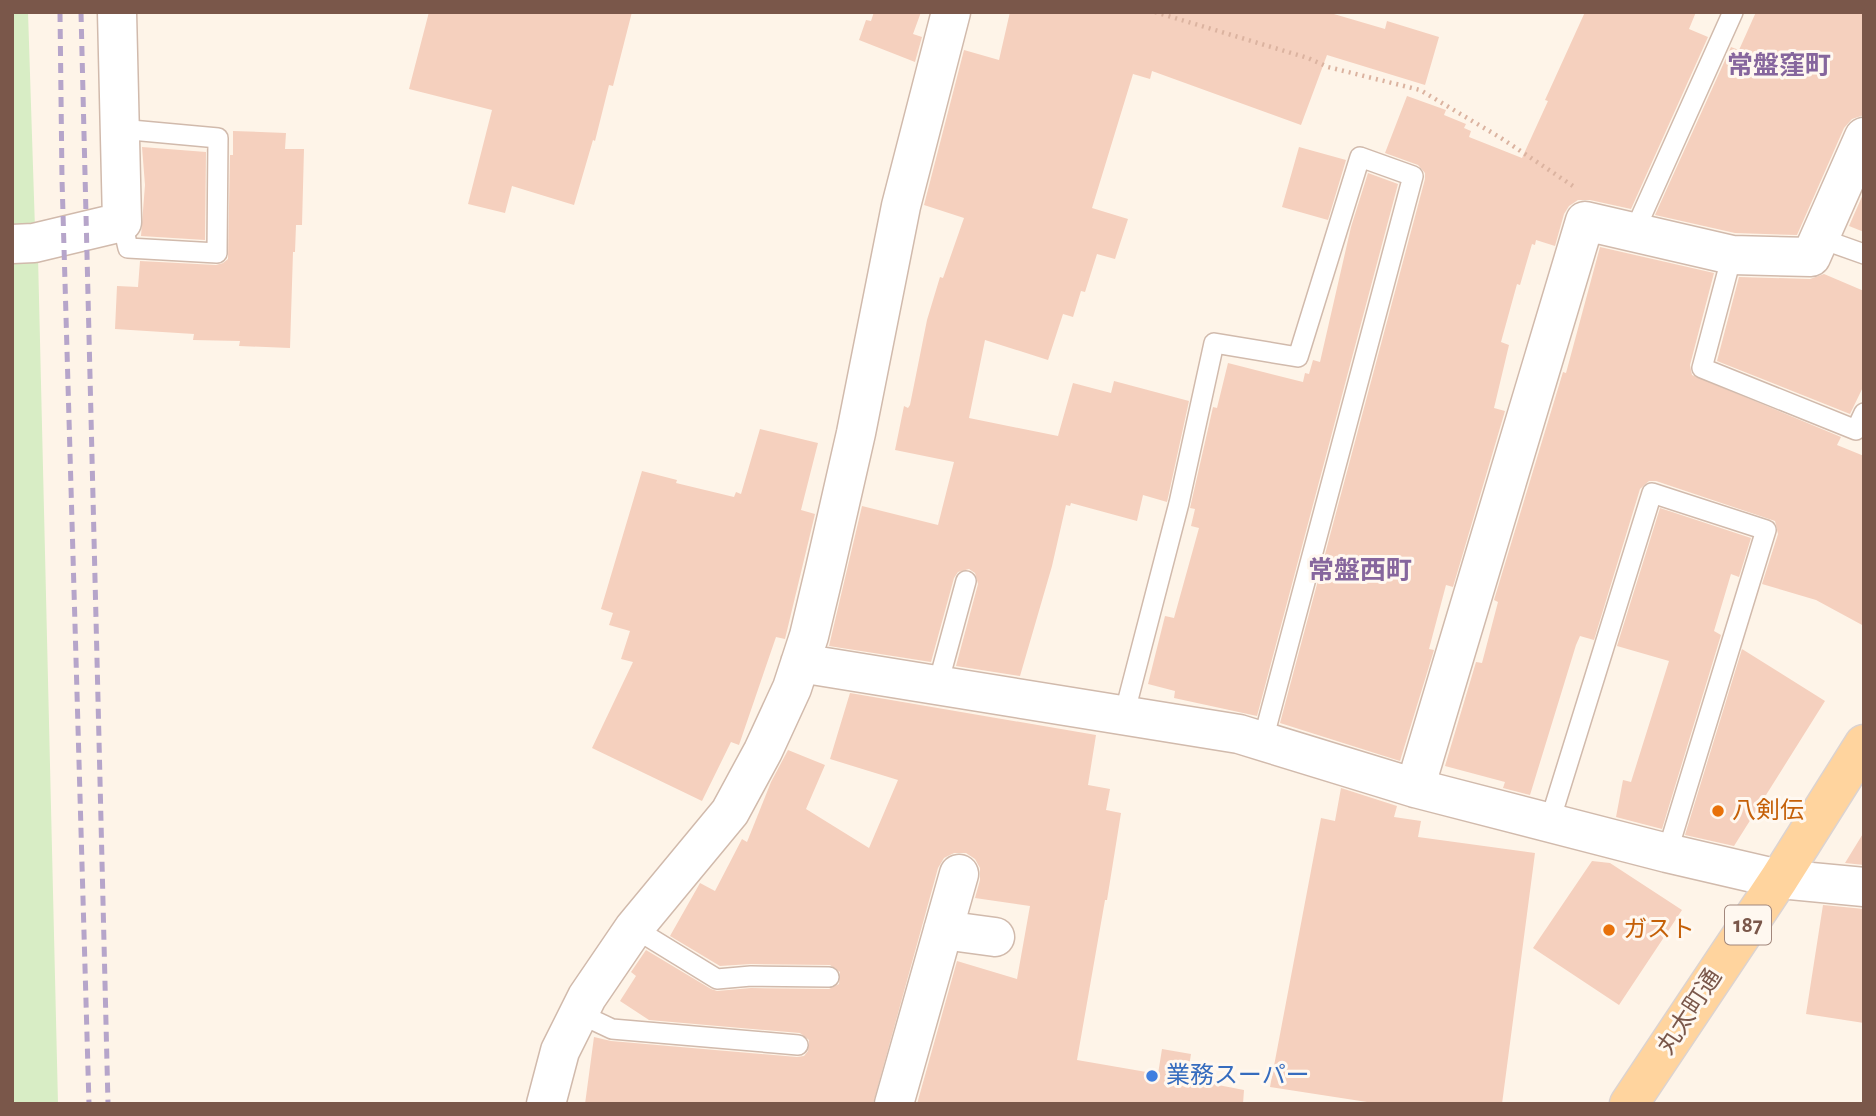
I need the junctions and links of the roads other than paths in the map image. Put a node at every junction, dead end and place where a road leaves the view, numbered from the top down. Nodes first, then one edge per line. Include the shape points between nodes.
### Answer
1 (117, 12) edge
2 (951, 12) edge
3 (1733, 12) edge
4 (120, 129) junction
5 (1864, 137) edge
6 (122, 222) junction
7 (1635, 230) junction
8 (1819, 238) junction
9 (12, 244) edge
10 (1864, 254) edge
11 (1732, 255) junction
12 (1864, 413) edge
13 (966, 581) dead end
14 (800, 663) junction
15 (938, 684) junction
16 (1125, 715) junction
17 (1263, 740) junction
18 (1864, 744) edge
19 (1415, 788) junction
20 (1549, 824) junction
21 (1667, 853) junction
22 (959, 874) dead end
23 (1779, 879) junction
24 (1864, 887) edge
25 (634, 928) junction
26 (943, 930) junction
27 (995, 937) dead end
28 (829, 977) dead end
29 (579, 1013) junction
30 (797, 1045) dead end
31 (546, 1104) edge
32 (894, 1104) edge
33 (1629, 1104) edge

1 - 4 street
2 - 14 street via 901,206 856,433
3 - 7 lane
4 - 6 street
4 - 6 lane via 218,138 218,253 128,248
5 - 8 street
6 - 9 street
7 - 11 street
7 - 19 street via 1585,220
8 - 10 lane
8 - 11 street via 1811,257
11 - 12 lane via 1702,368 1856,430
13 - 15 lane
14 - 15 street
14 - 25 street via 763,751 730,813
15 - 16 street
16 - 17 street
16 - 17 lane via 1214,343 1298,357 1360,157 1413,176
17 - 19 street
18 - 23 main road, 丸太町通 / 187
19 - 20 street
20 - 21 street
20 - 21 lane via 1652,493 1766,530
21 - 23 street
22 - 26 street
23 - 24 street
23 - 33 main road, 丸太町通 / 187
25 - 28 lane via 717,979
25 - 29 street
26 - 27 street
26 - 32 street
29 - 30 lane via 612,1029
29 - 31 street via 560,1051

